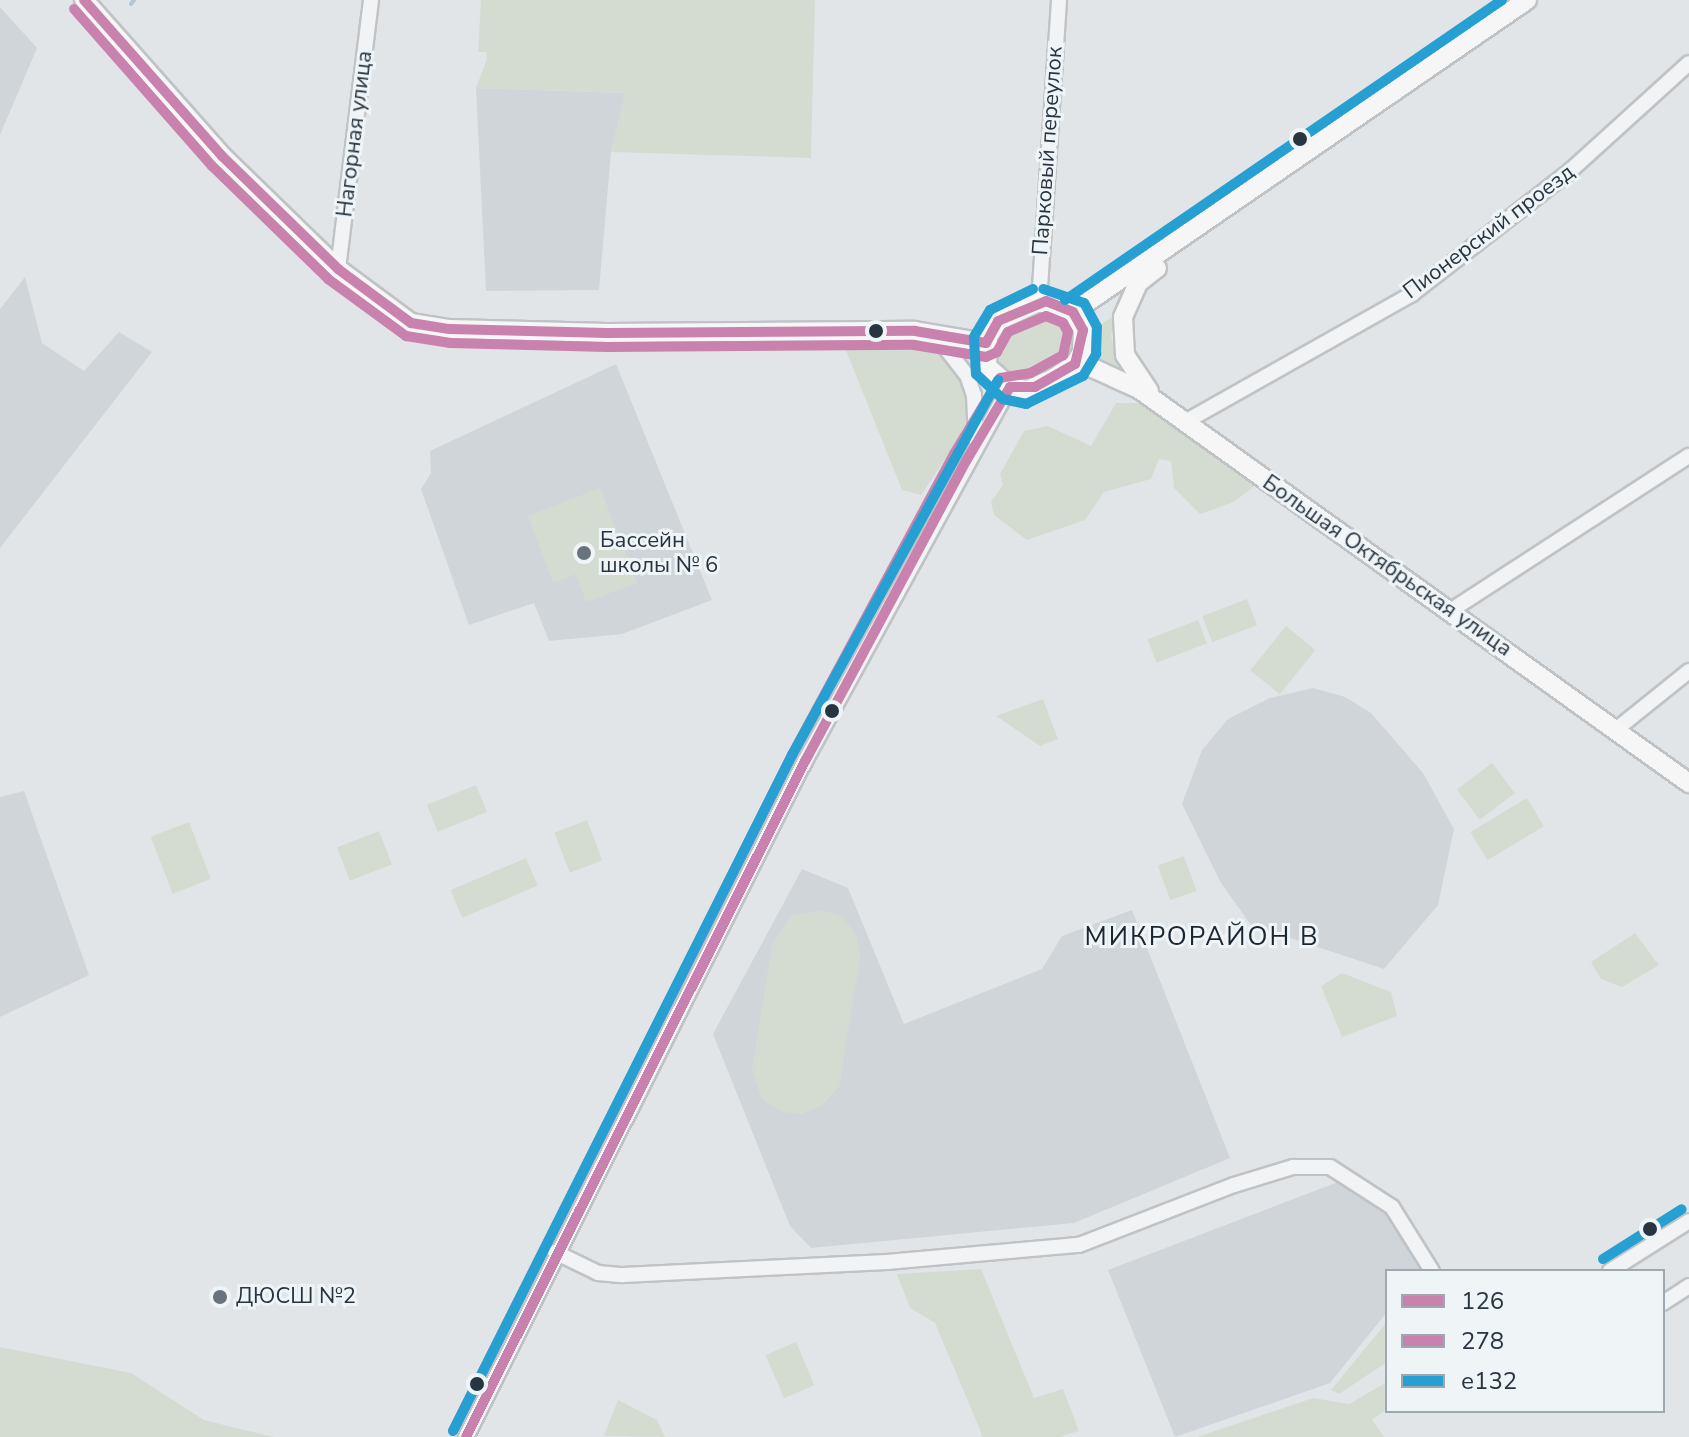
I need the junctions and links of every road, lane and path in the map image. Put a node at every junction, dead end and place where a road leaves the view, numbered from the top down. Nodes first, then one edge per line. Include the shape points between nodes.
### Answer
1 (84, 0) edge
2 (371, 0) edge
3 (1059, 0) edge
4 (1527, 0) edge
5 (1689, 63) edge
6 (1191, 231) junction
7 (338, 269) junction
8 (1039, 302) junction
9 (1073, 312) junction
10 (915, 331) junction
11 (986, 343) junction
12 (1077, 361) junction
13 (1010, 387) junction
14 (1158, 402) junction
15 (1185, 422) junction
16 (976, 444) junction
17 (1689, 456) edge
18 (1450, 611) junction
19 (1689, 671) edge
20 (1618, 728) junction
21 (1689, 783) edge
22 (1689, 1221) edge
23 (555, 1252) junction
24 (1431, 1269) edge
25 (1613, 1269) edge
26 (1689, 1286) edge
27 (1665, 1302) edge
28 (466, 1437) edge

1 - 7 main road via 222,156
2 - 7 street, Нагорная улица
3 - 8 street, Парковый переулок
4 - 6 main road
5 - 15 street, Пионерский проезд via 1571,170 1412,294
6 - 9 main road
6 - 14 main road via 1183,248 1138,283 1123,317 1125,355
7 - 10 main road via 411,323 450,329
8 - 9 main road
8 - 11 main road via 998,321
9 - 12 main road via 1083,330
10 - 11 main road
10 - 16 street via 944,346 967,375 974,395
11 - 13 main road via 992,375
12 - 13 main road via 1035,387
12 - 14 main road, Большая Октябрьская улица
13 - 16 street
14 - 15 main road, Большая Октябрьская улица
15 - 18 main road, Большая Октябрьская улица
16 - 23 street via 805,761
17 - 18 street
18 - 20 main road, Большая Октябрьская улица
19 - 20 street
20 - 21 main road, Большая Октябрьская улица
22 - 25 street
23 - 24 street via 598,1273 623,1275 887,1262 1079,1245 1234,1185 1293,1167 1330,1167 1392,1207
23 - 28 street
26 - 27 street

